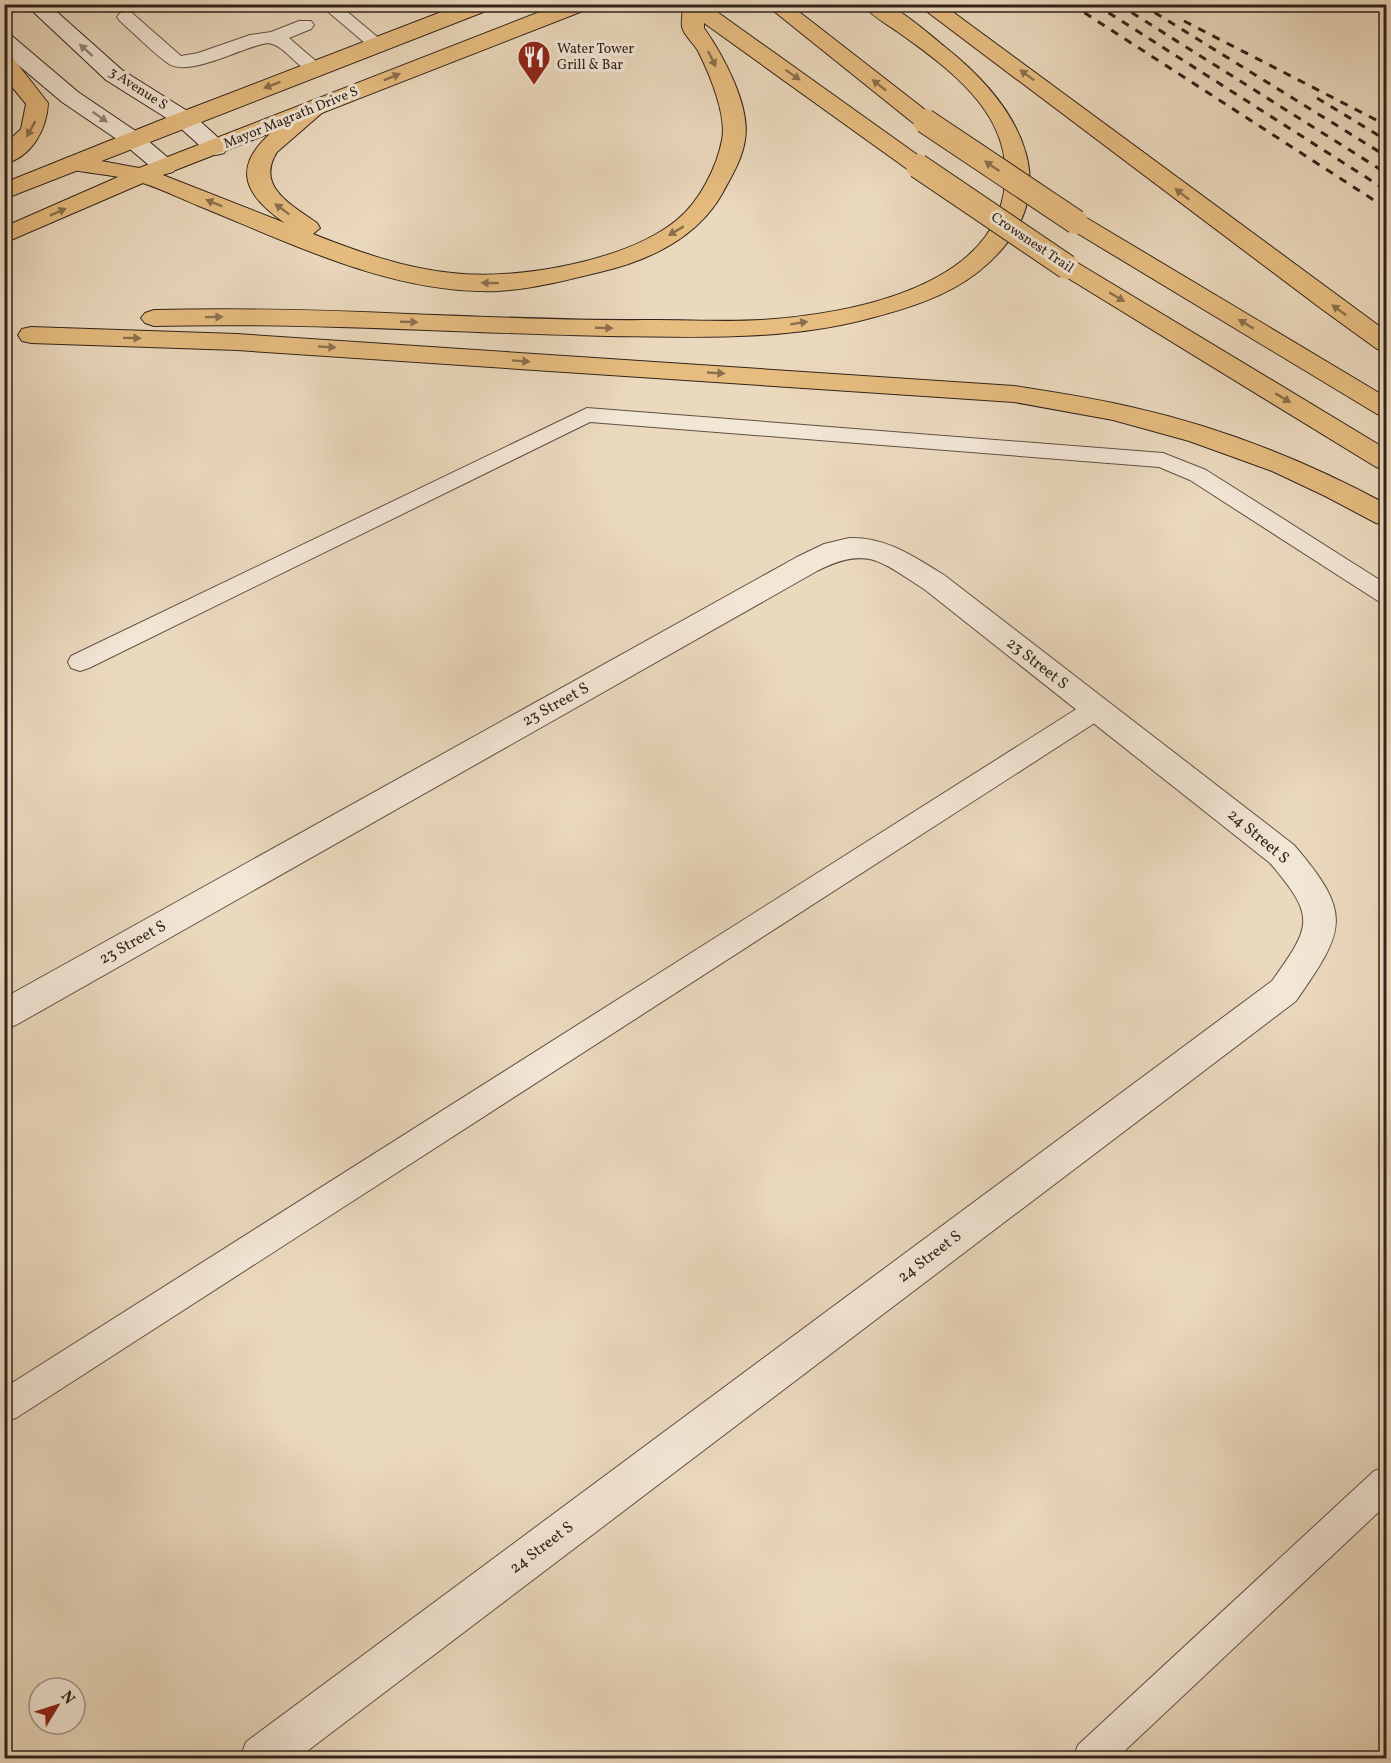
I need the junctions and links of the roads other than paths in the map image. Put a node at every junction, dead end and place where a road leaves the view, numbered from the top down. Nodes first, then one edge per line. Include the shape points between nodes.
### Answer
1 (34, 4) edge
2 (327, 4) edge
3 (483, 4) edge
4 (580, 4) edge
5 (775, 4) edge
6 (872, 4) edge
7 (927, 4) edge
8 (692, 5) edge
9 (126, 17) dead end
10 (305, 25) dead end
11 (273, 38) junction
12 (4, 41) edge
13 (378, 45) junction
14 (4, 62) edge
15 (315, 69) junction
16 (319, 106) junction
17 (184, 119) junction
18 (132, 139) junction
19 (216, 148) junction
20 (4, 157) edge
21 (74, 163) junction
22 (165, 167) junction
23 (142, 175) junction
24 (4, 192) edge
25 (4, 236) edge
26 (346, 256) junction
27 (32, 335) junction
28 (4, 341) edge
29 (1386, 343) edge
30 (1386, 408) edge
31 (1386, 461) edge
32 (1386, 516) edge
33 (1386, 595) edge
34 (80, 662) dead end
35 (1095, 711) junction
36 (4, 1015) edge
37 (4, 1407) edge
38 (1386, 1483) edge
39 (262, 1758) edge
40 (1091, 1758) edge

17 -> 1 street, 3 Avenue S via 114,75
2 - 13 lane
3 - 13 main road
16 -> 4 main road, Mayor Magrath Drive S
30 -> 5 main road, bridge via 1076,222 926,121
27 -> 6 main road via 109,320 248,316 614,328 770,327 841,317 900,302 949,281 989,250 1010,215 1020,180 1017,154 1005,122 979,89 908,28
29 -> 7 main road
8 -> 26 main road via 693,28 710,52 732,109 734,139 725,167 687,224 649,247 607,263 498,283 414,275
8 -> 31 main road, Crowsnest Trail, bridge via 1067,267
9 - 11 lane via 177,61 199,60 258,38
10 - 11 lane
11 - 15 lane
12 -> 18 street via 70,97
13 - 15 main road
14 -> 20 main road via 37,103 36,124 23,143
15 -> 17 main road
16 - 19 main road, Mayor Magrath Drive S
26 -> 16 main road via 274,203 259,183 257,164 266,148
17 - 18 main road
17 - 19 street, 3 Avenue S
18 - 21 main road
18 - 22 street
19 - 22 main road, Mayor Magrath Drive S
21 - 23 main road
21 - 24 main road
22 - 23 main road, Mayor Magrath Drive S
25 -> 23 main road, Mayor Magrath Drive S
26 -> 23 main road
27 - 28 main road
27 -> 32 main road via 237,342 1014,394 1170,425 1253,453
33 - 34 lane via 1198,475 1163,460 587,415
35 - 36 street, 23 Street S via 934,582 878,550 854,546 833,552 748,597
35 - 37 lane
35 - 39 street, 24 Street S via 1282,854 1304,880 1320,910 1318,929 1310,951 1284,991
38 - 40 lane

